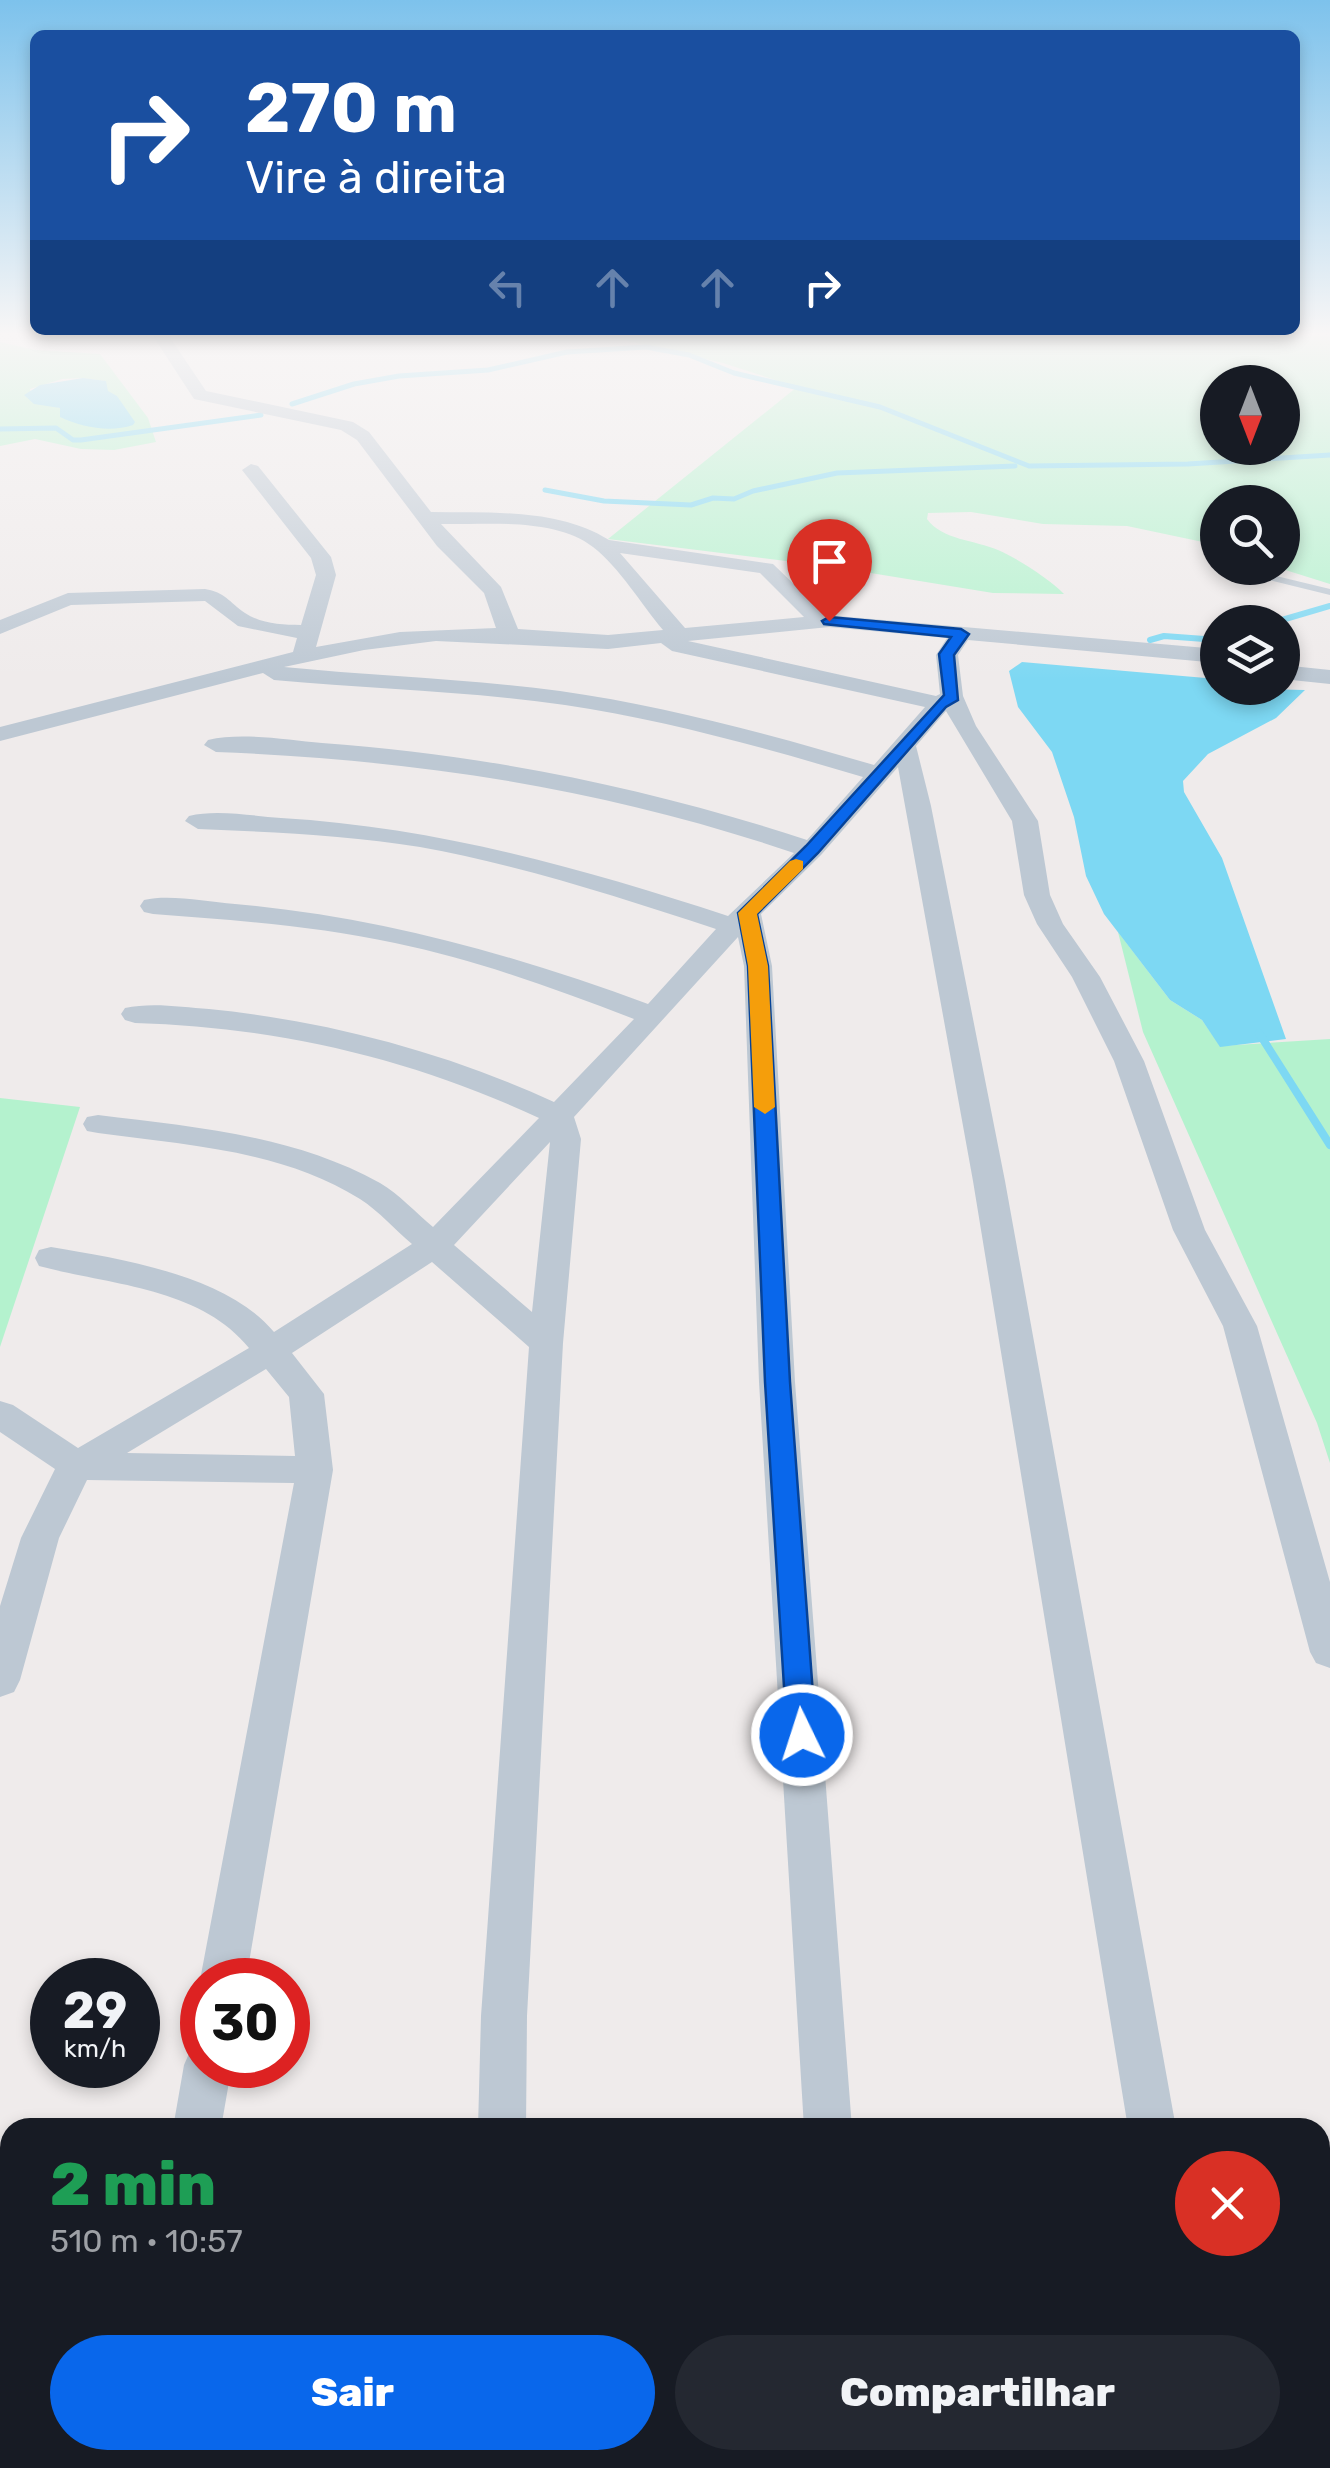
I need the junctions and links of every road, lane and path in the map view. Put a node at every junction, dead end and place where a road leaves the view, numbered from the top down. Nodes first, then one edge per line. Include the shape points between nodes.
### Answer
1 (375, 451) edge
2 (251, 470) dead end
3 (426, 518) junction
4 (604, 546) junction
5 (1300, 585) edge
6 (1330, 592) edge
7 (820, 622) junction
8 (0, 628) edge
9 (306, 632) junction
10 (678, 634) junction
11 (510, 636) junction
12 (951, 636) junction
13 (648, 638) junction
14 (1200, 655) edge
15 (303, 656) junction
16 (1200, 663) edge
17 (1300, 664) edge
18 (1330, 667) edge
19 (249, 670) junction
20 (1300, 674) edge
21 (1330, 676) edge
22 (946, 700) junction
23 (0, 708) edge
24 (2, 734) edge
25 (216, 744) dead end
26 (892, 761) junction
27 (198, 821) dead end
28 (812, 850) junction
29 (153, 906) dead end
30 (740, 919) junction
31 (135, 1014) dead end
32 (653, 1016) junction
33 (559, 1116) junction
34 (98, 1124) dead end
35 (435, 1244) junction
36 (51, 1258) dead end
37 (546, 1342) junction
38 (272, 1350) junction
39 (0, 1414) edge
40 (77, 1466) junction
41 (315, 1470) junction
42 (1330, 1652) edge
43 (0, 1680) edge
44 (227, 1958) edge
45 (204, 2088) edge
46 (199, 2118) edge
47 (502, 2118) edge
48 (827, 2118) edge
49 (1150, 2118) edge

1 - 3 street
2 - 9 street via 326,571
3 - 4 street via 557,526
3 - 11 street via 494,591
4 - 7 street via 766,568
4 - 10 street
5 - 6 lane
7 - 10 street
7 - 12 street
8 - 9 street via 81,598 212,595 257,628
9 - 15 street
10 - 13 street
11 - 13 street
11 - 15 street via 440,632
12 - 14 street
12 - 16 street
12 - 22 street
13 - 22 street
15 - 19 street
17 - 18 street
19 - 24 street
19 - 26 street via 562,698
20 - 21 street
22 - 26 street
22 - 42 street via 1025,821 1037,895 1129,1060 1189,1230 1240,1326
23 - 24 street
25 - 28 street via 391,754 543,775 684,808
26 - 28 street
26 - 49 street via 919,806
27 - 30 street via 446,845
28 - 30 street
29 - 32 street via 396,935
30 - 32 street
30 - 48 street via 758,966 778,1382
31 - 33 street via 244,1020 342,1040 454,1072
32 - 33 street
33 - 35 street
33 - 37 street via 566,1139
34 - 35 street via 244,1143 317,1166 372,1192
35 - 37 street
35 - 38 street
36 - 38 street via 128,1271 188,1292 247,1322
37 - 47 street
38 - 40 street
38 - 41 street via 306,1394
39 - 40 street
40 - 41 street
40 - 43 street via 61,1484 48,1517
41 - 44 street
45 - 46 street

